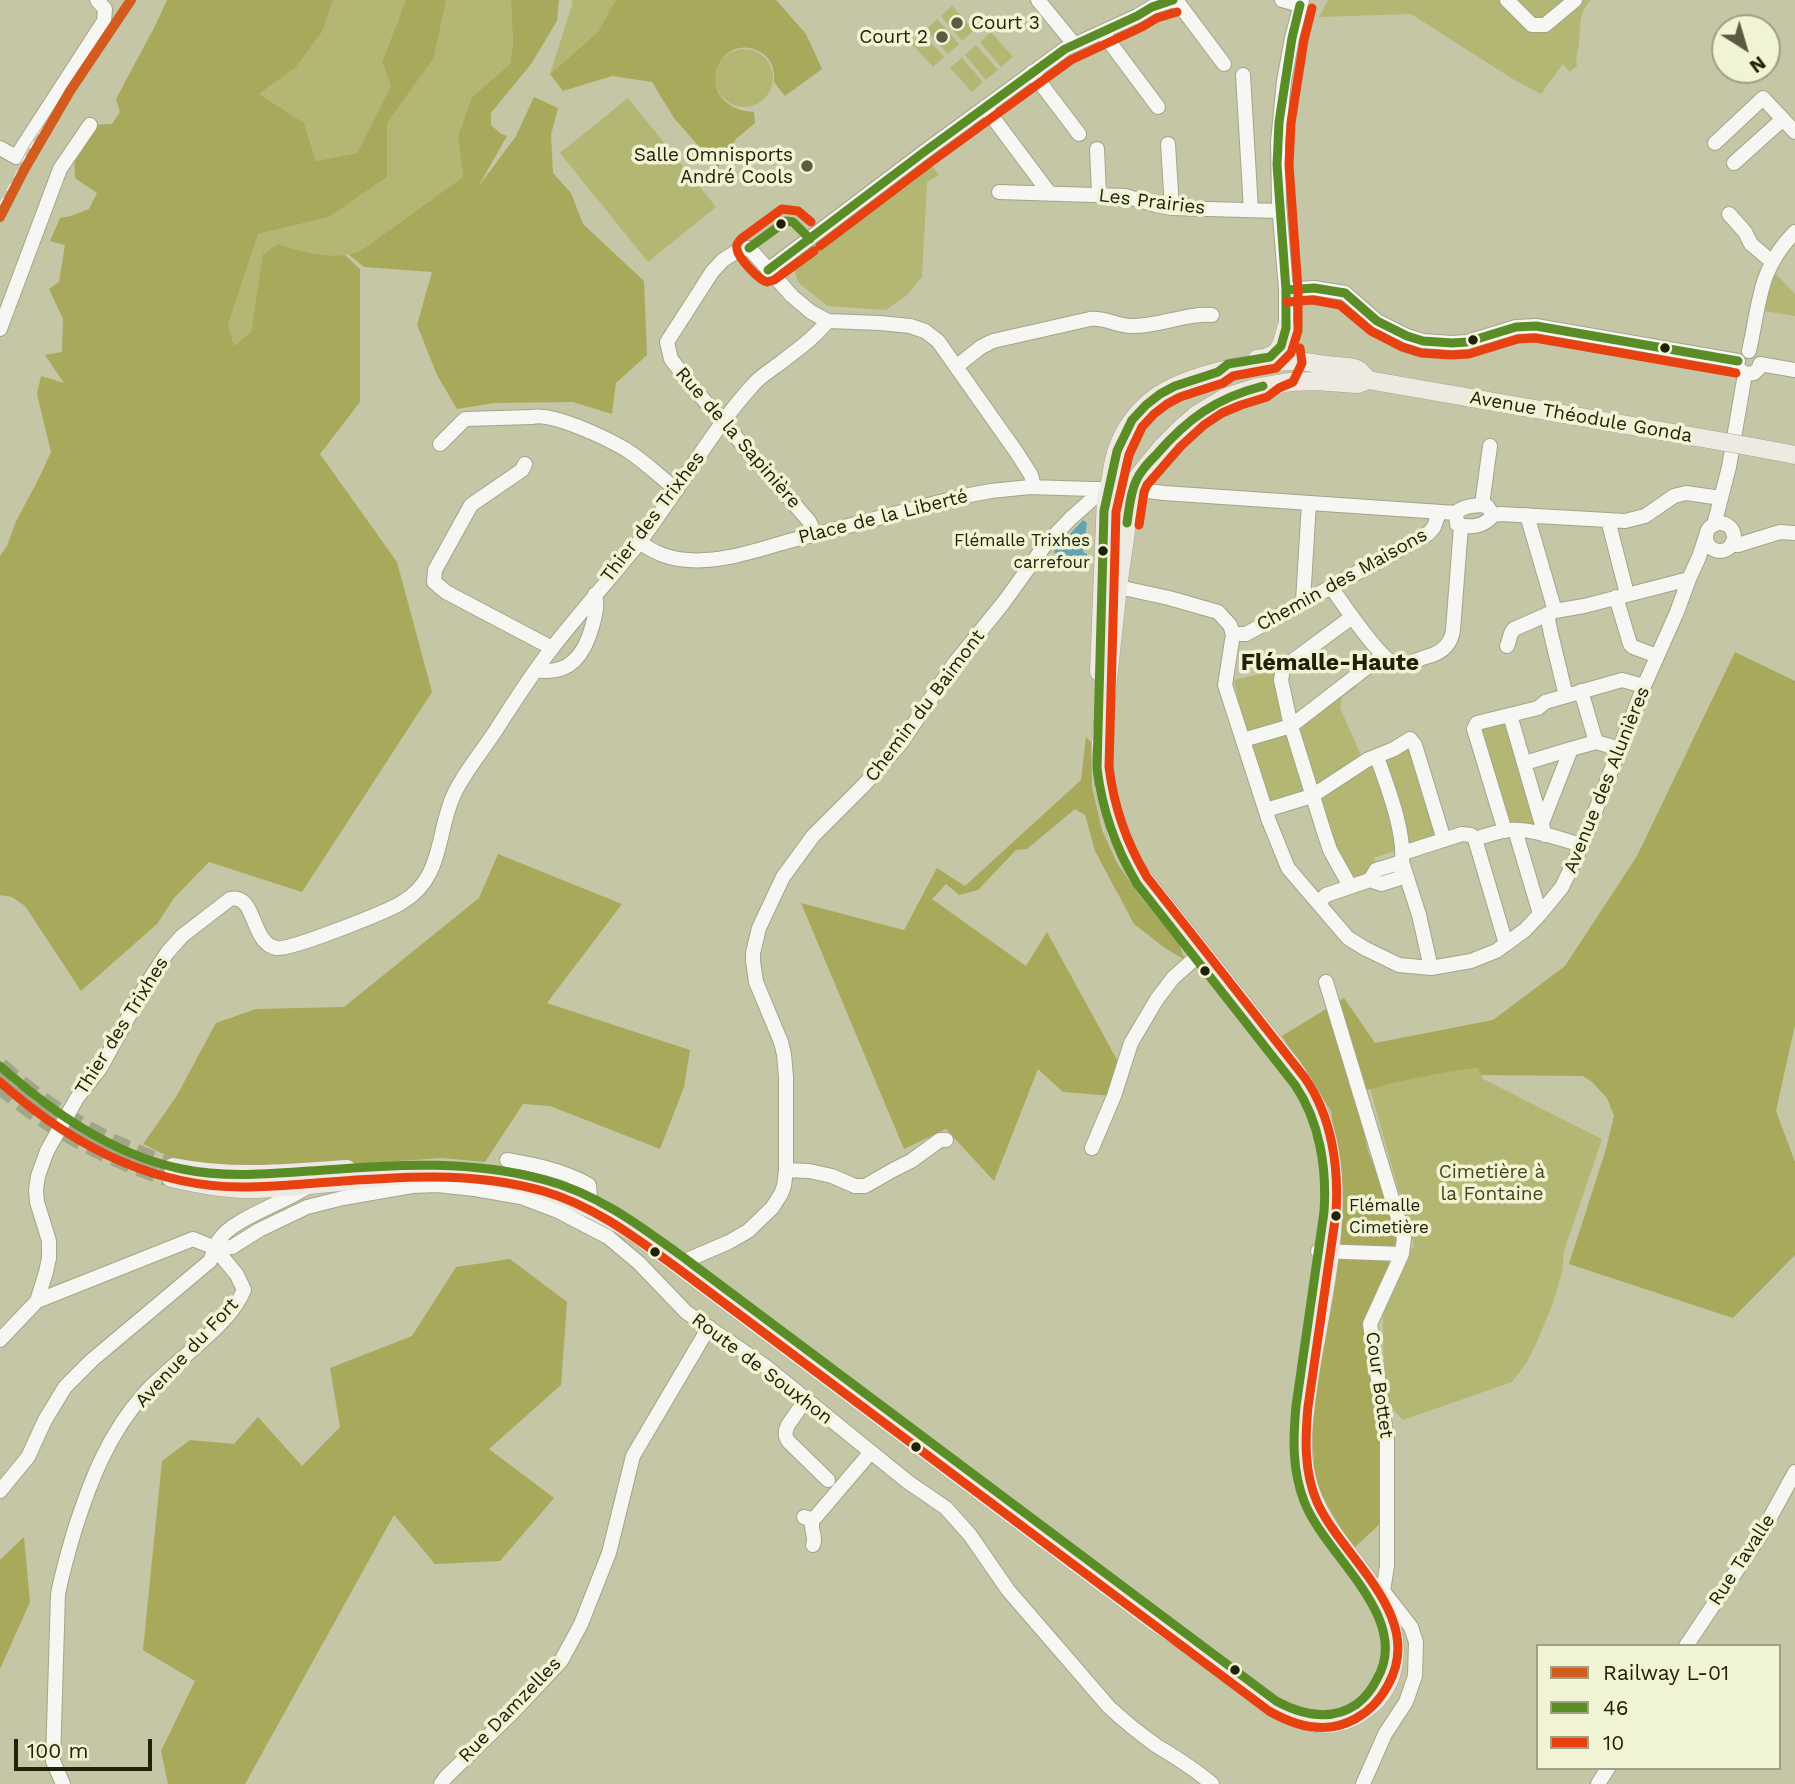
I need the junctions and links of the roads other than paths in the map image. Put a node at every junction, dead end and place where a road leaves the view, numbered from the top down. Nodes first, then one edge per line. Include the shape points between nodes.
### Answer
1 (1038, 0) edge
2 (1175, 0) edge
3 (1282, 0) edge
4 (1507, 0) edge
5 (1575, 0) edge
6 (101, 4) edge
7 (1149, 4) edge
8 (1300, 8) edge
9 (1102, 32) junction
10 (1074, 44) junction
11 (1224, 64) dead end
12 (1032, 72) junction
13 (1243, 75) dead end
14 (985, 107) junction
15 (1158, 107) dead end
16 (1783, 119) junction
17 (90, 125) dead end
18 (1795, 132) edge
19 (1079, 134) dead end
20 (1715, 142) dead end
21 (1168, 144) dead end
22 (0, 148) edge
23 (1097, 149) dead end
24 (1734, 163) dead end
25 (999, 192) dead end
26 (1050, 194) junction
27 (1099, 194) junction
28 (1172, 208) junction
29 (1251, 210) junction
30 (1280, 211) junction
31 (1729, 214) dead end
32 (1795, 232) edge
33 (1771, 261) junction
34 (768, 270) junction
35 (1286, 290) junction
36 (1212, 315) dead end
37 (828, 321) junction
38 (1286, 328) junction
39 (0, 329) edge
40 (1290, 361) junction
41 (1744, 362) junction
42 (1345, 365) junction
43 (957, 366) junction
44 (1795, 370) edge
45 (1219, 372) junction
46 (1368, 380) junction
47 (1304, 381) junction
48 (1264, 386) junction
49 (722, 421) junction
50 (440, 444) dead end
51 (1489, 446) dead end
52 (1795, 455) edge
53 (1150, 462) junction
54 (525, 464) dead end
55 (1034, 487) junction
56 (1104, 489) junction
57 (677, 490) junction
58 (1148, 491) junction
59 (1721, 498) junction
60 (1087, 503) junction
61 (1309, 503) junction
62 (1488, 510) junction
63 (1104, 511) junction
64 (1439, 512) junction
65 (1527, 515) junction
66 (1459, 519) junction
67 (1608, 520) junction
68 (1710, 530) junction
69 (1795, 533) edge
70 (815, 535) junction
71 (639, 542) junction
72 (1732, 543) junction
73 (1719, 551) junction
74 (1699, 557) junction
75 (1689, 579) junction
76 (1331, 587) junction
77 (1123, 588) junction
78 (595, 594) junction
79 (1621, 596) junction
80 (1303, 601) junction
81 (1551, 613) junction
82 (1352, 617) junction
83 (1233, 634) junction
84 (1509, 640) dead end
85 (552, 648) junction
86 (1383, 655) junction
87 (1657, 656) junction
88 (536, 670) junction
89 (1644, 686) junction
90 (1581, 691) junction
91 (1566, 696) junction
92 (1106, 702) junction
93 (1510, 715) junction
94 (1291, 726) junction
95 (1243, 740) junction
96 (1596, 742) junction
97 (1572, 749) junction
98 (1620, 749) junction
99 (1381, 755) junction
100 (1525, 763) junction
101 (1312, 796) junction
102 (1266, 810) junction
103 (1543, 829) junction
104 (1510, 830) junction
105 (1444, 839) junction
106 (1475, 839) junction
107 (1582, 845) junction
108 (1403, 861) junction
109 (1350, 886) junction
110 (1318, 903) junction
111 (1540, 914) junction
112 (1506, 944) junction
113 (1199, 955) junction
114 (1432, 968) junction
115 (1326, 982) dead end
116 (946, 1140) dead end
117 (1092, 1148) dead end
118 (507, 1160) dead end
119 (786, 1170) junction
120 (387, 1177) junction
121 (311, 1184) junction
122 (412, 1186) junction
123 (588, 1201) junction
124 (218, 1243) junction
125 (1324, 1251) junction
126 (1402, 1254) junction
127 (684, 1264) junction
128 (37, 1301) junction
129 (709, 1328) junction
130 (0, 1340) edge
131 (806, 1399) junction
132 (871, 1452) junction
133 (1795, 1472) edge
134 (828, 1479) dead end
135 (0, 1492) edge
136 (813, 1545) dead end
137 (1687, 1644) edge
138 (63, 1784) edge
139 (441, 1784) edge
140 (1212, 1784) edge
141 (1363, 1784) edge

1 - 10 street
2 - 7 street
2 - 11 street
3 - 8 street
4 - 5 street via 1532,26 1545,25
6 - 22 street via 106,15 101,26 16,157
7 - 9 street
8 - 30 street via 1279,122
9 - 10 street
9 - 15 street
10 - 12 street
12 - 14 street
12 - 19 street
13 - 29 street
14 - 26 street
14 - 34 street
16 - 18 street
16 - 20 street via 1763,98
16 - 24 street
17 - 39 street via 60,169
21 - 28 street
23 - 27 street
25 - 26 street, Les Prairies
26 - 27 street, Les Prairies
27 - 28 street, Les Prairies
28 - 29 street, Les Prairies
29 - 30 street, Les Prairies
30 - 35 street
31 - 33 street via 1751,244
32 - 33 street
33 - 41 street, Avenue des Alunières
34 - 37 street via 792,296
34 - 49 street, Rue de la Sapinière via 749,248 723,260 667,342 671,359
35 - 38 street
35 - 41 street via 1345,293 1377,321 1423,341 1467,342 1516,327 1536,326
36 - 43 street via 1135,326 1090,319 993,341
37 - 43 street via 919,328 938,341
37 - 49 street, Thier des Trixhes via 754,382
38 - 40 street
38 - 42 main road via 1303,353
38 - 45 main road via 1274,355 1228,364
40 - 42 main road, Avenue Théodule Gonda
40 - 45 main road, Avenue Théodule Gonda
40 - 47 main road
40 - 48 main road via 1285,373
41 - 44 street via 1754,373 1760,364
41 - 59 street, Avenue des Alunières
42 - 46 main road, Avenue Théodule Gonda via 1361,371
43 - 55 street via 1026,467
45 - 56 main road, Avenue Théodule Gonda via 1167,390 1139,413 1122,437
46 - 47 main road, Avenue Théodule Gonda via 1358,384
46 - 52 main road, Avenue Théodule Gonda
47 - 48 main road, Avenue Théodule Gonda
48 - 53 main road, Avenue Théodule Gonda via 1226,397 1196,415
49 - 57 street, Thier des Trixhes
49 - 70 street, Rue de la Sapinière via 809,521
50 - 57 street via 465,419 540,415 564,420 625,449
51 - 62 street
53 - 58 street via 1156,486
53 - 58 main road, Avenue Théodule Gonda via 1140,472
54 - 85 street via 471,505 435,570 434,582
55 - 56 street, Place de la Liberté
55 - 70 street, Place de la Liberté via 964,496
56 - 58 street, Place de la Liberté
56 - 60 street, Chemin du Baimont
56 - 63 main road, Avenue Théodule Gonda
57 - 71 street, Thier des Trixhes
58 - 61 street, Place de la Liberté
58 - 77 main road, Avenue Théodule Gonda via 1137,498
58 - 92 main road, Avenue Théodule Gonda via 1118,587
59 - 67 street via 1686,493 1645,516
59 - 68 street, Avenue des Alunières
60 - 63 street via 1099,504
60 - 119 street, Chemin du Baimont via 1040,552 954,664 901,743 805,845 768,908 755,944 753,968 784,1054
61 - 64 street, Place de la Liberté
61 - 80 street
62 - 65 street
62 - 66 street via 1489,521 1482,525
63 - 113 main road, Avenue Théodule Gonda via 1096,740 1103,810 1111,836 1137,884
64 - 66 street, Place de la Liberté
64 - 76 street, Chemin des Maisons via 1432,530
65 - 67 street
65 - 81 street
66 - 86 street via 1451,639 1437,653 1401,665
67 - 79 street
68 - 72 street via 1721,523 1731,528
68 - 73 street via 1709,546
68 - 74 street, Avenue des Alunières
69 - 72 street
70 - 71 street, Place de la Liberté via 703,560 670,558
71 - 78 street, Thier des Trixhes
72 - 73 street
73 - 74 street
74 - 75 street, Avenue des Alunières
75 - 79 street
75 - 87 street, Avenue des Alunières
76 - 80 street, Chemin des Maisons
76 - 82 street
77 - 83 street via 1218,612
77 - 92 main road, Avenue Théodule Gonda
78 - 85 street, Thier des Trixhes
78 - 88 street, Thier des Trixhes via 593,621 580,655 558,669
79 - 81 street
79 - 87 street via 1630,644
80 - 83 street, Chemin des Maisons via 1246,634
81 - 84 street via 1514,629
81 - 91 street
82 - 86 street
82 - 94 street via 1283,669 1281,680
83 - 95 street, Avenue des Alunières via 1225,685
85 - 88 street, Thier des Trixhes
86 - 94 street
87 - 89 street, Avenue des Alunières
88 - 128 street, Thier des Trixhes via 456,792 435,862 410,897 385,911 277,948 263,939 248,907 237,897 223,903 167,953 44,1157 36,1189 49,1252
89 - 90 street via 1622,680
89 - 98 street, Avenue des Alunières
90 - 91 street
90 - 96 street
91 - 93 street
92 - 113 main road, Avenue Théodule Gonda via 1103,779 1117,834 1140,876
93 - 100 street
93 - 104 street via 1477,723 1474,729
94 - 95 street
94 - 101 street
95 - 102 street, Avenue des Alunières
96 - 97 street
96 - 98 street
97 - 100 street
97 - 103 street
98 - 107 street, Avenue des Alunières
99 - 101 street
99 - 105 street via 1407,740 1414,742
99 - 108 street
100 - 103 street
101 - 102 street
101 - 109 street via 1331,850
102 - 110 street, Avenue des Alunières via 1288,868
103 - 104 street
103 - 107 street
104 - 106 street
104 - 111 street
105 - 106 street via 1468,834
105 - 108 street
106 - 112 street
107 - 111 street, Avenue des Alunières via 1562,887
108 - 109 street
108 - 114 street
109 - 110 street
110 - 114 street, Avenue des Alunières via 1348,938 1366,949 1399,965
111 - 112 street, Avenue des Alunières
112 - 114 street, Avenue des Alunières via 1471,961
113 - 117 street via 1173,978 1131,1043
113 - 125 main road, Avenue Théodule Gonda via 1300,1093 1309,1114 1322,1160
115 - 126 street, Cour Bottet via 1402,1228
116 - 119 street via 865,1186 809,1171
118 - 123 street, Avenue Théodule Gonda via 573,1176 589,1185
119 - 127 street, Chemin du Baimont via 777,1201 756,1224
120 - 121 main road, Avenue Théodule Gonda
120 - 122 street
120 - 123 main road, Avenue Théodule Gonda via 463,1173
121 - 123 main road, Avenue Théodule Gonda via 254,1189 198,1184 172,1173 243,1175 440,1164 485,1166 558,1183
121 - 124 street via 231,1228
122 - 124 street, Route de Souxhon via 307,1207 232,1247
122 - 129 street, Route de Souxhon via 475,1189 522,1197 558,1210 608,1237 682,1309
123 - 127 main road, Avenue Théodule Gonda via 617,1212
124 - 128 street via 193,1239
124 - 135 street via 210,1261 65,1387 28,1457
124 - 138 street, Avenue du Fort via 244,1290 221,1322 144,1394 103,1455 61,1576 53,1761
125 - 126 street
125 - 127 main road, Avenue Théodule Gonda via 1294,1427 1297,1479 1315,1523 1376,1610 1386,1640 1383,1667 1374,1687 1352,1707 1326,1716 1303,1714 1276,1701
126 - 141 street, Cour Bottet via 1370,1324 1387,1440 1383,1591 1411,1627 1416,1642 1415,1676
128 - 130 street, Thier des Trixhes
129 - 131 street, Route de Souxhon
129 - 139 street, Rue Damzelles via 633,1456 609,1553 561,1661
131 - 132 street, Route de Souxhon
131 - 134 street via 786,1436
132 - 136 street via 808,1518
132 - 140 street, Route de Souxhon via 953,1514 1008,1590 1109,1707
133 - 137 street, Rue Tavalle via 1761,1534

